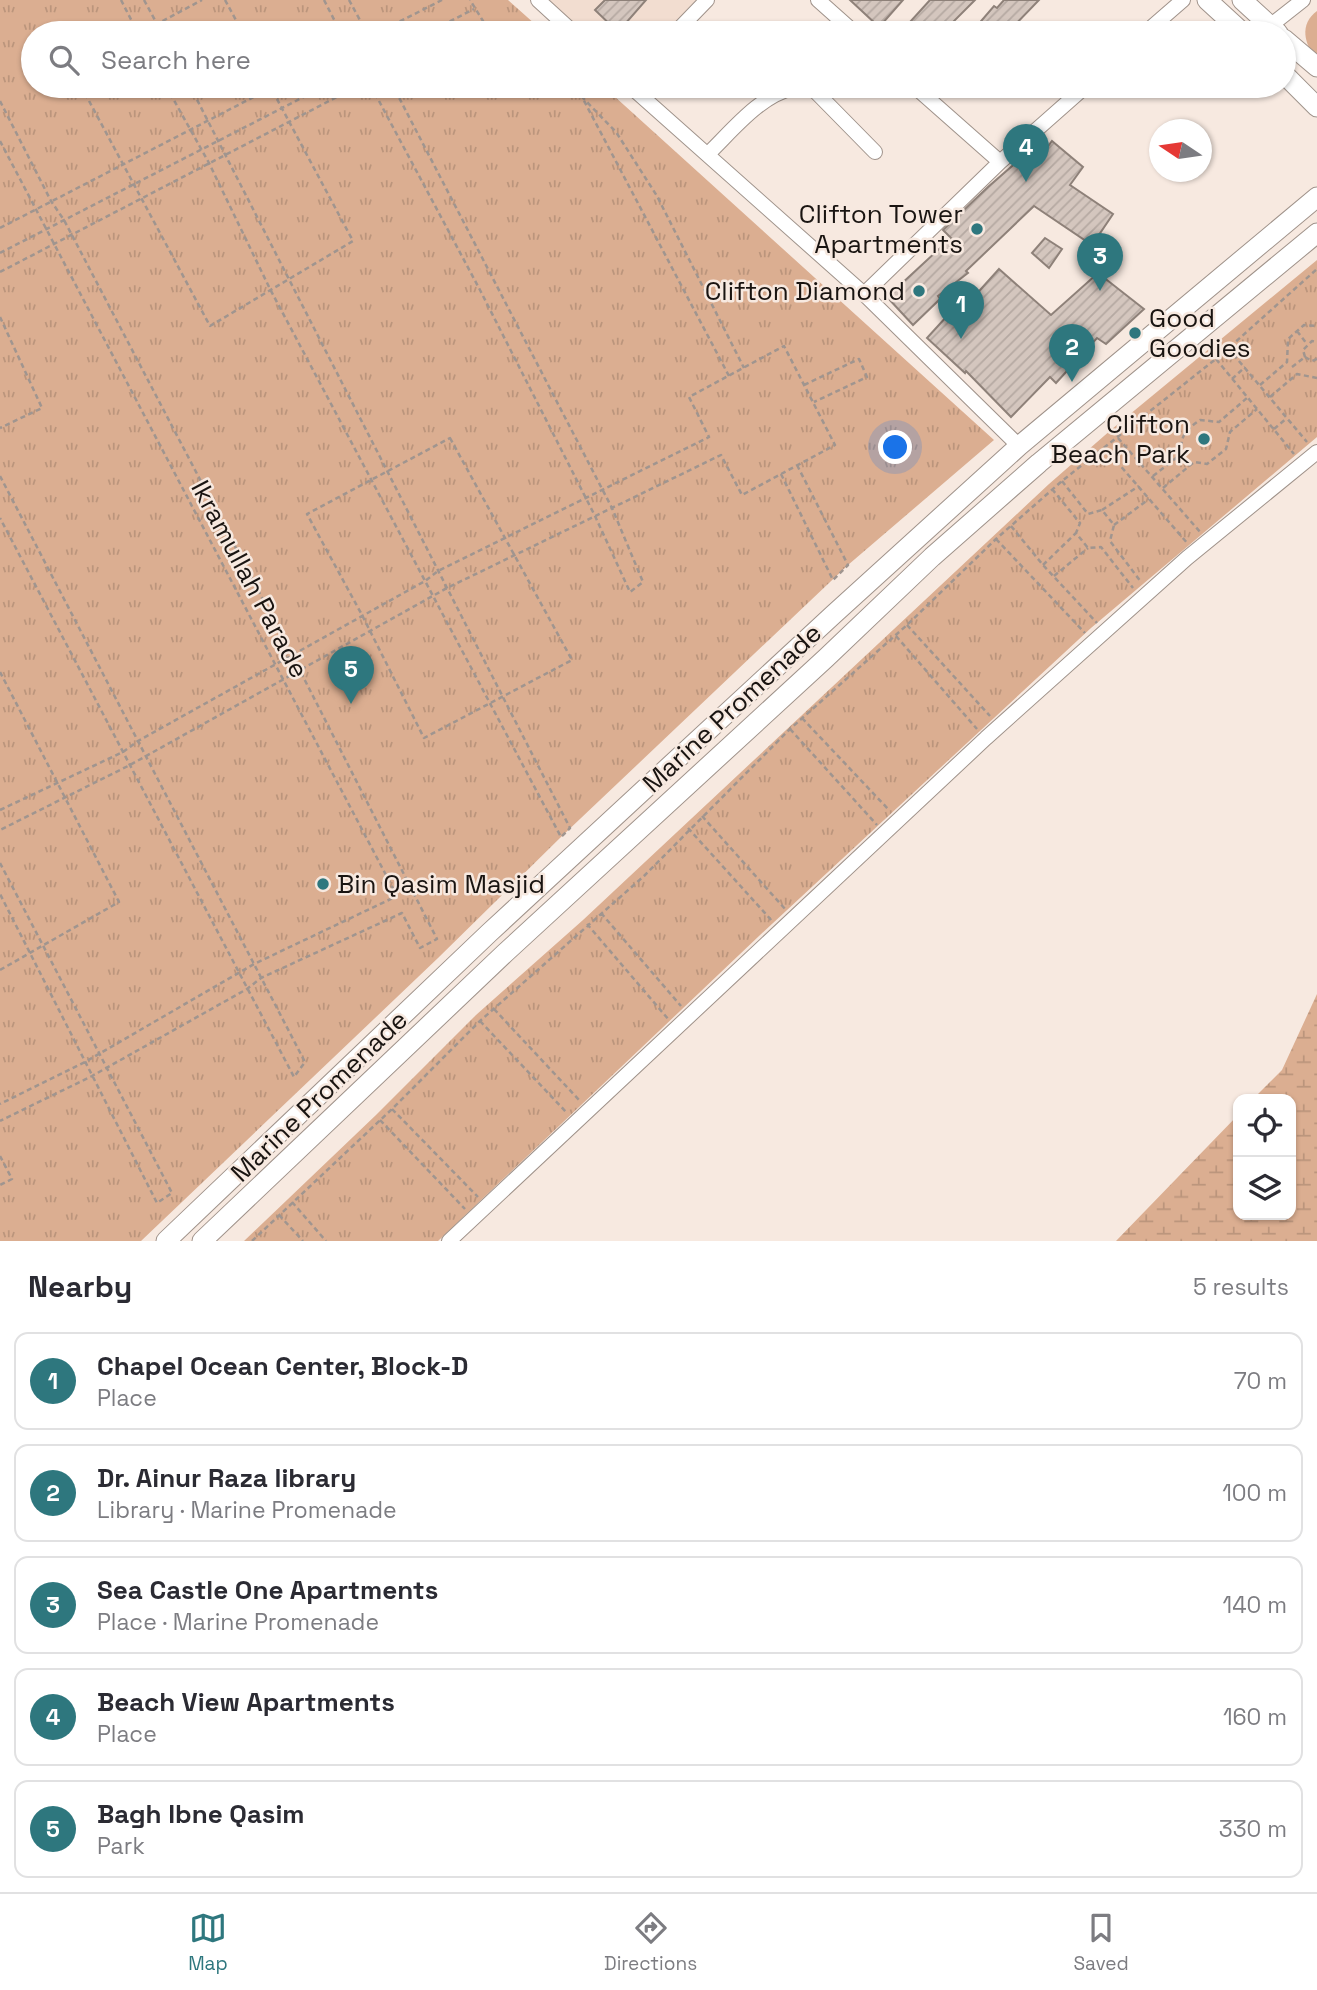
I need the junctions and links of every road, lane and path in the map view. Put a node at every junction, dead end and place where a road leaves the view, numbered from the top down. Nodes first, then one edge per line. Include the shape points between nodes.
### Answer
1 (121, 0) edge
2 (145, 0) edge
3 (202, 0) edge
4 (225, 0) edge
5 (324, 0) edge
6 (349, 0) edge
7 (442, 0) edge
8 (470, 0) edge
9 (538, 0) edge
10 (707, 0) edge
11 (818, 0) edge
12 (1183, 0) edge
13 (1207, 0) edge
14 (1242, 0) edge
15 (1303, 0) edge
16 (1283, 5) edge
17 (474, 9) junction
18 (132, 21) edge
19 (156, 21) edge
20 (163, 21) edge
21 (236, 21) edge
22 (335, 21) edge
23 (360, 21) edge
24 (401, 21) edge
25 (450, 21) edge
26 (483, 21) edge
27 (561, 21) edge
28 (687, 21) edge
29 (842, 21) edge
30 (1159, 21) edge
31 (1230, 21) edge
32 (1264, 21) edge
33 (1296, 49) edge
34 (1317, 67) edge
35 (1296, 86) edge
36 (87, 98) edge
37 (173, 98) edge
38 (197, 98) edge
39 (250, 98) edge
40 (279, 98) edge
41 (301, 98) edge
42 (335, 98) edge
43 (377, 98) edge
44 (399, 98) edge
45 (583, 98) edge
46 (583, 98) edge
47 (645, 98) edge
48 (772, 98) edge
49 (822, 98) edge
50 (928, 98) edge
51 (1072, 98) edge
52 (0, 101) edge
53 (1317, 107) edge
54 (209, 120) junction
55 (190, 130) junction
56 (219, 140) junction
57 (0, 141) edge
58 (201, 150) junction
59 (875, 152) dead end
60 (708, 154) junction
61 (225, 155) junction
62 (1000, 162) junction
63 (209, 163) junction
64 (1317, 197) edge
65 (51, 201) junction
66 (36, 209) junction
67 (64, 220) junction
68 (0, 228) edge
69 (48, 228) junction
70 (1317, 233) edge
71 (71, 235) junction
72 (54, 244) junction
73 (0, 253) edge
74 (1317, 270) edge
75 (0, 272) edge
76 (288, 279) junction
77 (270, 289) junction
78 (864, 294) junction
79 (0, 317) edge
80 (1317, 326) edge
81 (1297, 331) junction
82 (1317, 342) edge
83 (1307, 344) junction
84 (1228, 348) junction
85 (1305, 357) junction
86 (1216, 359) dead end
87 (1317, 359) edge
88 (1287, 362) junction
89 (1245, 367) junction
90 (1292, 367) junction
91 (744, 368) junction
92 (1297, 374) junction
93 (729, 376) junction
94 (1232, 379) junction
95 (1317, 379) edge
96 (804, 385) junction
97 (1260, 385) junction
98 (1270, 397) junction
99 (1247, 398) junction
100 (813, 403) junction
101 (1257, 409) junction
102 (1287, 418) junction
103 (0, 428) edge
104 (1274, 429) junction
105 (1118, 438) junction
106 (1019, 446) junction
107 (1105, 448) junction
108 (1313, 448) edge
109 (1296, 456) dead end
110 (797, 465) junction
111 (387, 470) junction
112 (780, 474) junction
113 (0, 476) edge
114 (1153, 476) junction
115 (372, 480) junction
116 (1062, 481) junction
117 (1139, 486) junction
118 (1163, 488) junction
119 (1052, 489) junction
120 (602, 490) junction
121 (584, 499) junction
122 (1149, 499) junction
123 (612, 508) junction
124 (1102, 510) junction
125 (595, 516) junction
126 (0, 518) edge
127 (1114, 525) junction
128 (1012, 526) junction
129 (1076, 534) junction
130 (1202, 534) dead end
131 (505, 538) junction
132 (996, 539) junction
133 (1189, 545) dead end
134 (1088, 548) junction
135 (515, 555) junction
136 (1043, 565) junction
137 (438, 571) junction
138 (1054, 576) junction
139 (425, 581) junction
140 (1143, 584) dead end
141 (447, 589) junction
142 (1135, 591) dead end
143 (434, 598) junction
144 (362, 615) junction
145 (1097, 623) dead end
146 (907, 625) junction
147 (370, 632) junction
148 (1085, 634) dead end
149 (896, 636) dead end
150 (292, 655) junction
151 (275, 664) junction
152 (299, 671) junction
153 (0, 672) edge
154 (284, 680) junction
155 (503, 697) junction
156 (489, 703) junction
157 (802, 718) junction
158 (993, 719) dead end
159 (790, 729) junction
160 (979, 731) dead end
161 (138, 741) junction
162 (123, 752) junction
163 (145, 755) junction
164 (130, 765) junction
165 (57, 782) junction
166 (65, 797) junction
167 (0, 810) edge
168 (891, 813) dead end
169 (702, 816) junction
170 (877, 825) dead end
171 (688, 828) junction
172 (0, 830) edge
173 (0, 863) edge
174 (0, 894) edge
175 (786, 910) dead end
176 (601, 913) junction
177 (774, 922) dead end
178 (587, 924) junction
179 (489, 933) junction
180 (43, 945) junction
181 (30, 953) junction
182 (505, 953) junction
183 (254, 964) junction
184 (0, 970) edge
185 (239, 973) junction
186 (261, 978) junction
187 (440, 980) junction
188 (247, 989) junction
189 (456, 1000) junction
190 (683, 1008) dead end
191 (494, 1009) junction
192 (670, 1020) dead end
193 (481, 1021) junction
194 (99, 1054) junction
195 (85, 1062) junction
196 (106, 1067) junction
197 (92, 1076) junction
198 (583, 1103) dead end
199 (0, 1104) edge
200 (393, 1109) junction
201 (570, 1115) dead end
202 (380, 1120) junction
203 (0, 1121) edge
204 (0, 1156) edge
205 (0, 1185) edge
206 (481, 1200) dead end
207 (292, 1202) junction
208 (468, 1212) dead end
209 (279, 1214) junction
210 (166, 1241) edge
211 (202, 1241) edge
212 (252, 1241) edge
213 (303, 1241) edge
214 (326, 1241) edge
215 (449, 1241) edge

1 - 18 path
2 - 19 path
3 - 20 path
4 - 21 path
5 - 22 path
6 - 23 path
7 - 24 path
8 - 17 path
9 - 27 street
10 - 28 street
11 - 29 street
12 - 30 street
13 - 31 main road
14 - 32 main road
15 - 16 street
17 - 25 path
17 - 26 path
33 - 34 main road
35 - 53 main road
36 - 77 path via 210,326
37 - 55 path
38 - 54 path
39 - 54 path
40 - 76 path via 353,241
41 - 56 path
42 - 61 path
43 - 121 path
44 - 120 path
45 - 93 path
46 - 91 path via 617,132 657,196
47 - 60 street
48 - 60 street
49 - 59 street
50 - 62 street
51 - 62 street
52 - 65 path, Ikramullah Parade
54 - 55 path
54 - 56 path
55 - 58 path
55 - 65 path
56 - 58 path
56 - 61 path
57 - 66 path, Ikramullah Parade
58 - 63 path
58 - 67 path
60 - 78 street
61 - 63 path
61 - 76 path
62 - 78 street
63 - 71 path
63 - 77 path
64 - 106 main road, Marine Promenade
65 - 66 path
65 - 67 path, Ikramullah Parade
66 - 68 path
66 - 69 path, Ikramullah Parade
67 - 69 path
67 - 71 path, Ikramullah Parade
69 - 72 path, Ikramullah Parade
69 - 73 path
70 - 182 main road, Marine Promenade via 932,557
71 - 72 path
71 - 150 path, Ikramullah Parade
72 - 75 path
72 - 151 path, Ikramullah Parade
74 - 84 path
76 - 77 path
76 - 111 path
77 - 115 path
78 - 106 street
79 - 103 path via 41,408
80 - 81 path via 1304,325
81 - 83 path
81 - 88 path via 1288,339
82 - 83 path
83 - 85 path
84 - 89 path
84 - 105 path
85 - 87 path
85 - 90 path
86 - 94 path
88 - 90 path
88 - 97 path
89 - 94 path
89 - 97 path
90 - 92 path
91 - 93 path
91 - 96 path via 784,346
92 - 95 path
92 - 98 path
93 - 120 path via 690,397 709,437
94 - 99 path
96 - 100 path
96 - 100 path via 859,359 867,377
97 - 98 path
98 - 102 path
99 - 101 path
99 - 114 path via 1219,422 1200,419 1191,426 1182,435 1180,455
100 - 110 path via 835,445
101 - 104 path
101 - 118 path via 1230,432 1226,449 1207,464 1194,462
102 - 104 path
102 - 108 path
104 - 109 path
105 - 107 path
105 - 114 path
106 - 179 main road, Marine Promenade
107 - 116 path
107 - 117 path
108 - 215 street via 986,738
110 - 112 path
110 - 112 path via 848,565 833,580
111 - 115 path
111 - 131 path via 450,438
111 - 137 path
112 - 123 path via 742,495 721,455
113 - 161 path
114 - 118 path
115 - 139 path
115 - 144 path via 307,514
116 - 119 path
116 - 124 path via 1088,514
117 - 122 path
117 - 124 path
118 - 130 path
119 - 128 path
119 - 129 path via 1080,523
120 - 121 path
120 - 123 path
121 - 125 path
121 - 131 path
122 - 127 path
122 - 133 path
123 - 125 path
123 - 125 path via 643,582 630,592
124 - 127 path
125 - 135 path
126 - 162 path
127 - 140 path via 1110,541
128 - 132 path
128 - 136 path
129 - 134 path
129 - 136 path
131 - 135 path
131 - 137 path
132 - 146 path
132 - 148 path
134 - 138 path
134 - 142 path via 1101,547
135 - 141 path
135 - 155 path via 572,660
136 - 138 path
137 - 139 path
137 - 141 path
138 - 145 path
139 - 143 path
139 - 144 path
141 - 143 path
141 - 155 path
143 - 147 path
143 - 156 path
144 - 147 path
144 - 150 path
146 - 157 path
146 - 158 path
147 - 152 path
147 - 156 path via 424,738
149 - 160 path
150 - 151 path
150 - 152 path, Ikramullah Parade
151 - 154 path, Ikramullah Parade
151 - 161 path
152 - 154 path
152 - 186 path, Ikramullah Parade via 436,939 420,948 402,913
153 - 165 path
154 - 163 path
154 - 183 path, Ikramullah Parade via 397,896
155 - 156 path
155 - 156 path via 570,828 561,836
157 - 159 path
157 - 168 path
159 - 169 path
159 - 170 path
161 - 162 path
161 - 163 path
162 - 164 path
162 - 165 path
163 - 164 path
163 - 183 path
164 - 166 path
164 - 185 path
165 - 166 path
165 - 167 path
166 - 172 path
166 - 180 path via 119,902
169 - 171 path
169 - 175 path
171 - 176 path
171 - 177 path
173 - 180 path
174 - 181 path
176 - 178 path
176 - 190 path
178 - 191 path
178 - 192 path
179 - 182 main road via 491,948
179 - 187 main road, Marine Promenade
180 - 181 path
180 - 194 path
181 - 184 path
181 - 195 path
182 - 189 main road, Marine Promenade
183 - 185 path, Ikramullah Parade
183 - 186 path
185 - 188 path
185 - 194 path, Ikramullah Parade
186 - 188 path
186 - 188 path via 305,1062 294,1077
187 - 189 main road via 456,989
187 - 210 main road, Marine Promenade
188 - 196 path
189 - 211 main road, Marine Promenade
191 - 193 path
191 - 198 path
193 - 200 path
193 - 201 path
194 - 195 path, Ikramullah Parade
194 - 196 path
195 - 197 path
195 - 199 path, Ikramullah Parade
196 - 197 path
196 - 197 path via 172,1192 157,1203
197 - 203 path
200 - 202 path
200 - 206 path
202 - 207 path
202 - 208 path
204 - 205 path via 12,1179
207 - 209 path
207 - 214 path
209 - 212 path
209 - 213 path

